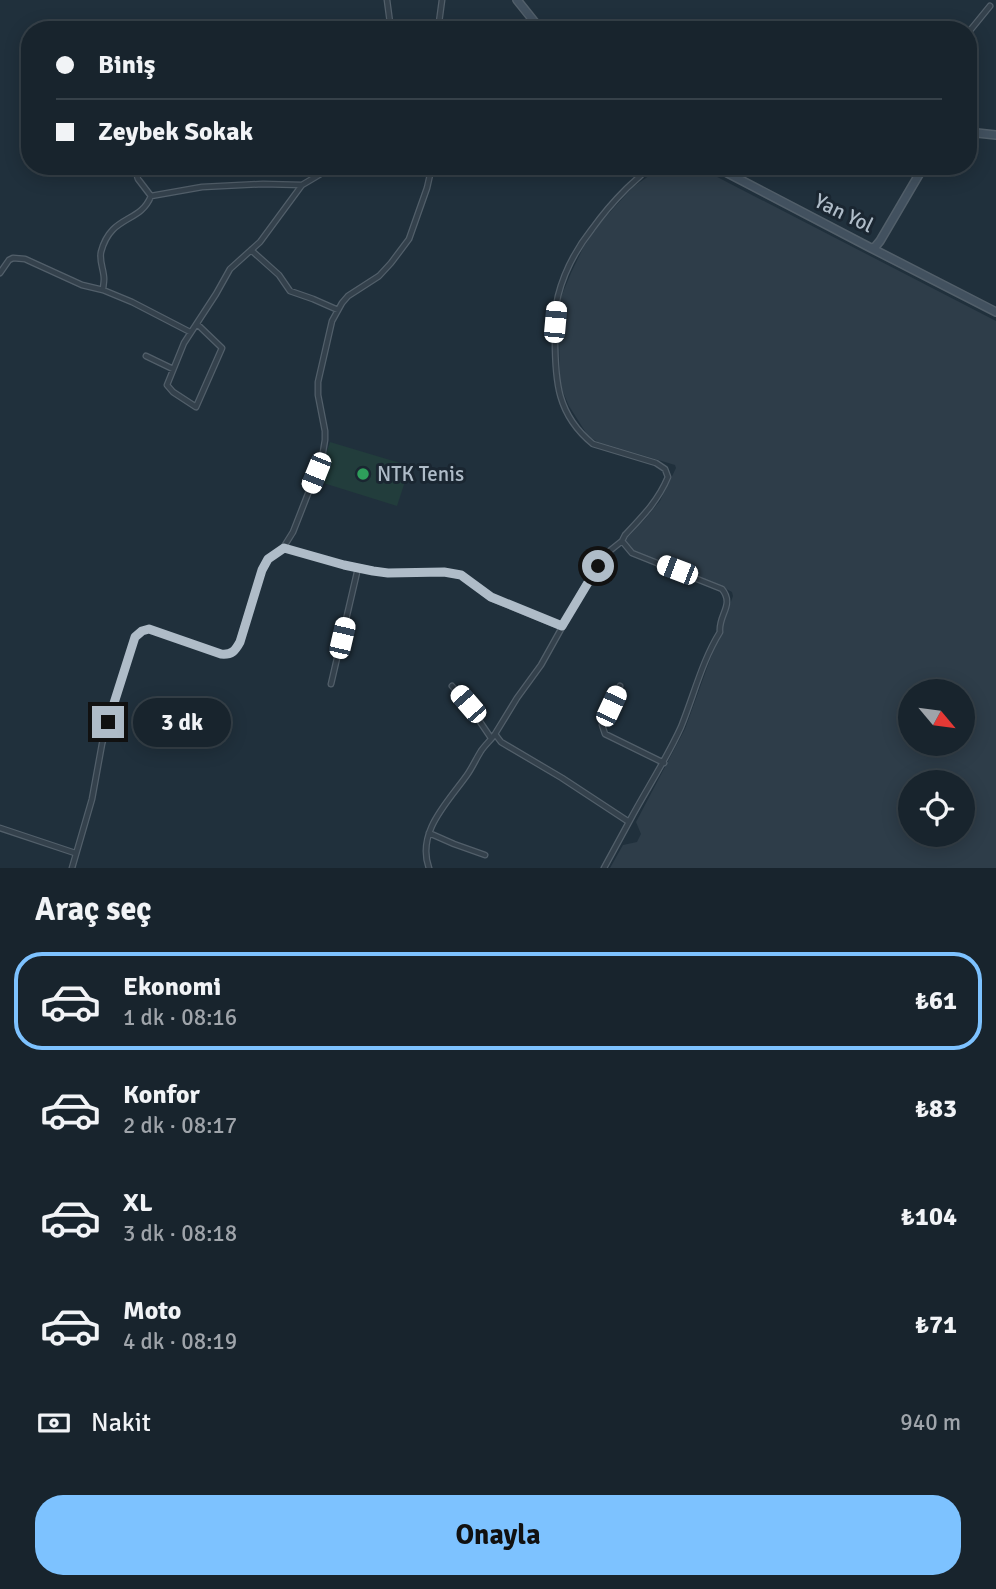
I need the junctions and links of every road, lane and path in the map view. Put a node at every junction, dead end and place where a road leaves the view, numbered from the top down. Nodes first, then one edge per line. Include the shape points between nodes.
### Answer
1 (387, 0) edge
2 (442, 0) edge
3 (519, 1) edge
4 (990, 6) dead end
5 (390, 21) edge
6 (439, 21) edge
7 (534, 21) edge
8 (977, 22) edge
9 (977, 133) edge
10 (996, 135) edge
11 (137, 175) edge
12 (319, 175) edge
13 (430, 175) edge
14 (640, 175) edge
15 (732, 175) edge
16 (919, 175) edge
17 (302, 185) junction
18 (152, 196) junction
19 (871, 248) junction
20 (251, 250) junction
21 (0, 273) edge
22 (103, 290) junction
23 (338, 310) junction
24 (996, 312) edge
25 (197, 324) junction
26 (190, 332) junction
27 (146, 356) dead end
28 (173, 369) junction
29 (622, 541) junction
30 (284, 548) junction
31 (358, 568) junction
32 (562, 626) junction
33 (331, 684) dead end
34 (452, 686) dead end
35 (620, 686) dead end
36 (494, 737) junction
37 (664, 763) junction
38 (629, 822) junction
39 (0, 828) edge
40 (429, 833) junction
41 (75, 853) junction
42 (485, 855) dead end
43 (72, 868) edge
44 (429, 868) edge
45 (604, 868) edge

1 - 5 street
2 - 6 street
3 - 7 street
4 - 8 street
9 - 10 street
11 - 18 street
12 - 17 street
13 - 23 street via 409,239 379,276 348,296
14 - 29 street via 581,244 563,280 555,322 556,382 573,422 593,444 665,469 662,490
15 - 19 street, Yan Yol
16 - 19 street, Yan Yol via 880,242
17 - 18 street via 202,187
17 - 20 street
18 - 22 street via 142,211 115,226 104,242 100,258
19 - 24 street
20 - 23 street via 290,291
20 - 25 street via 230,269
21 - 22 street via 9,260 25,259
22 - 26 street
23 - 30 street via 318,382 324,449
25 - 26 street
25 - 28 street via 222,348 196,407 167,385
26 - 28 street
27 - 28 street
29 - 32 street via 607,552
29 - 37 street via 632,553 722,589 728,600 720,632
30 - 31 street
30 - 41 street via 268,559 262,570 235,651 221,654 149,629 135,637
31 - 32 street via 461,575 491,597
31 - 33 street
32 - 36 street
34 - 36 street
35 - 37 street via 602,725 605,734
36 - 38 street
36 - 40 street via 440,809
37 - 38 street
38 - 45 street
39 - 41 street
40 - 42 street
40 - 44 street
41 - 43 street

